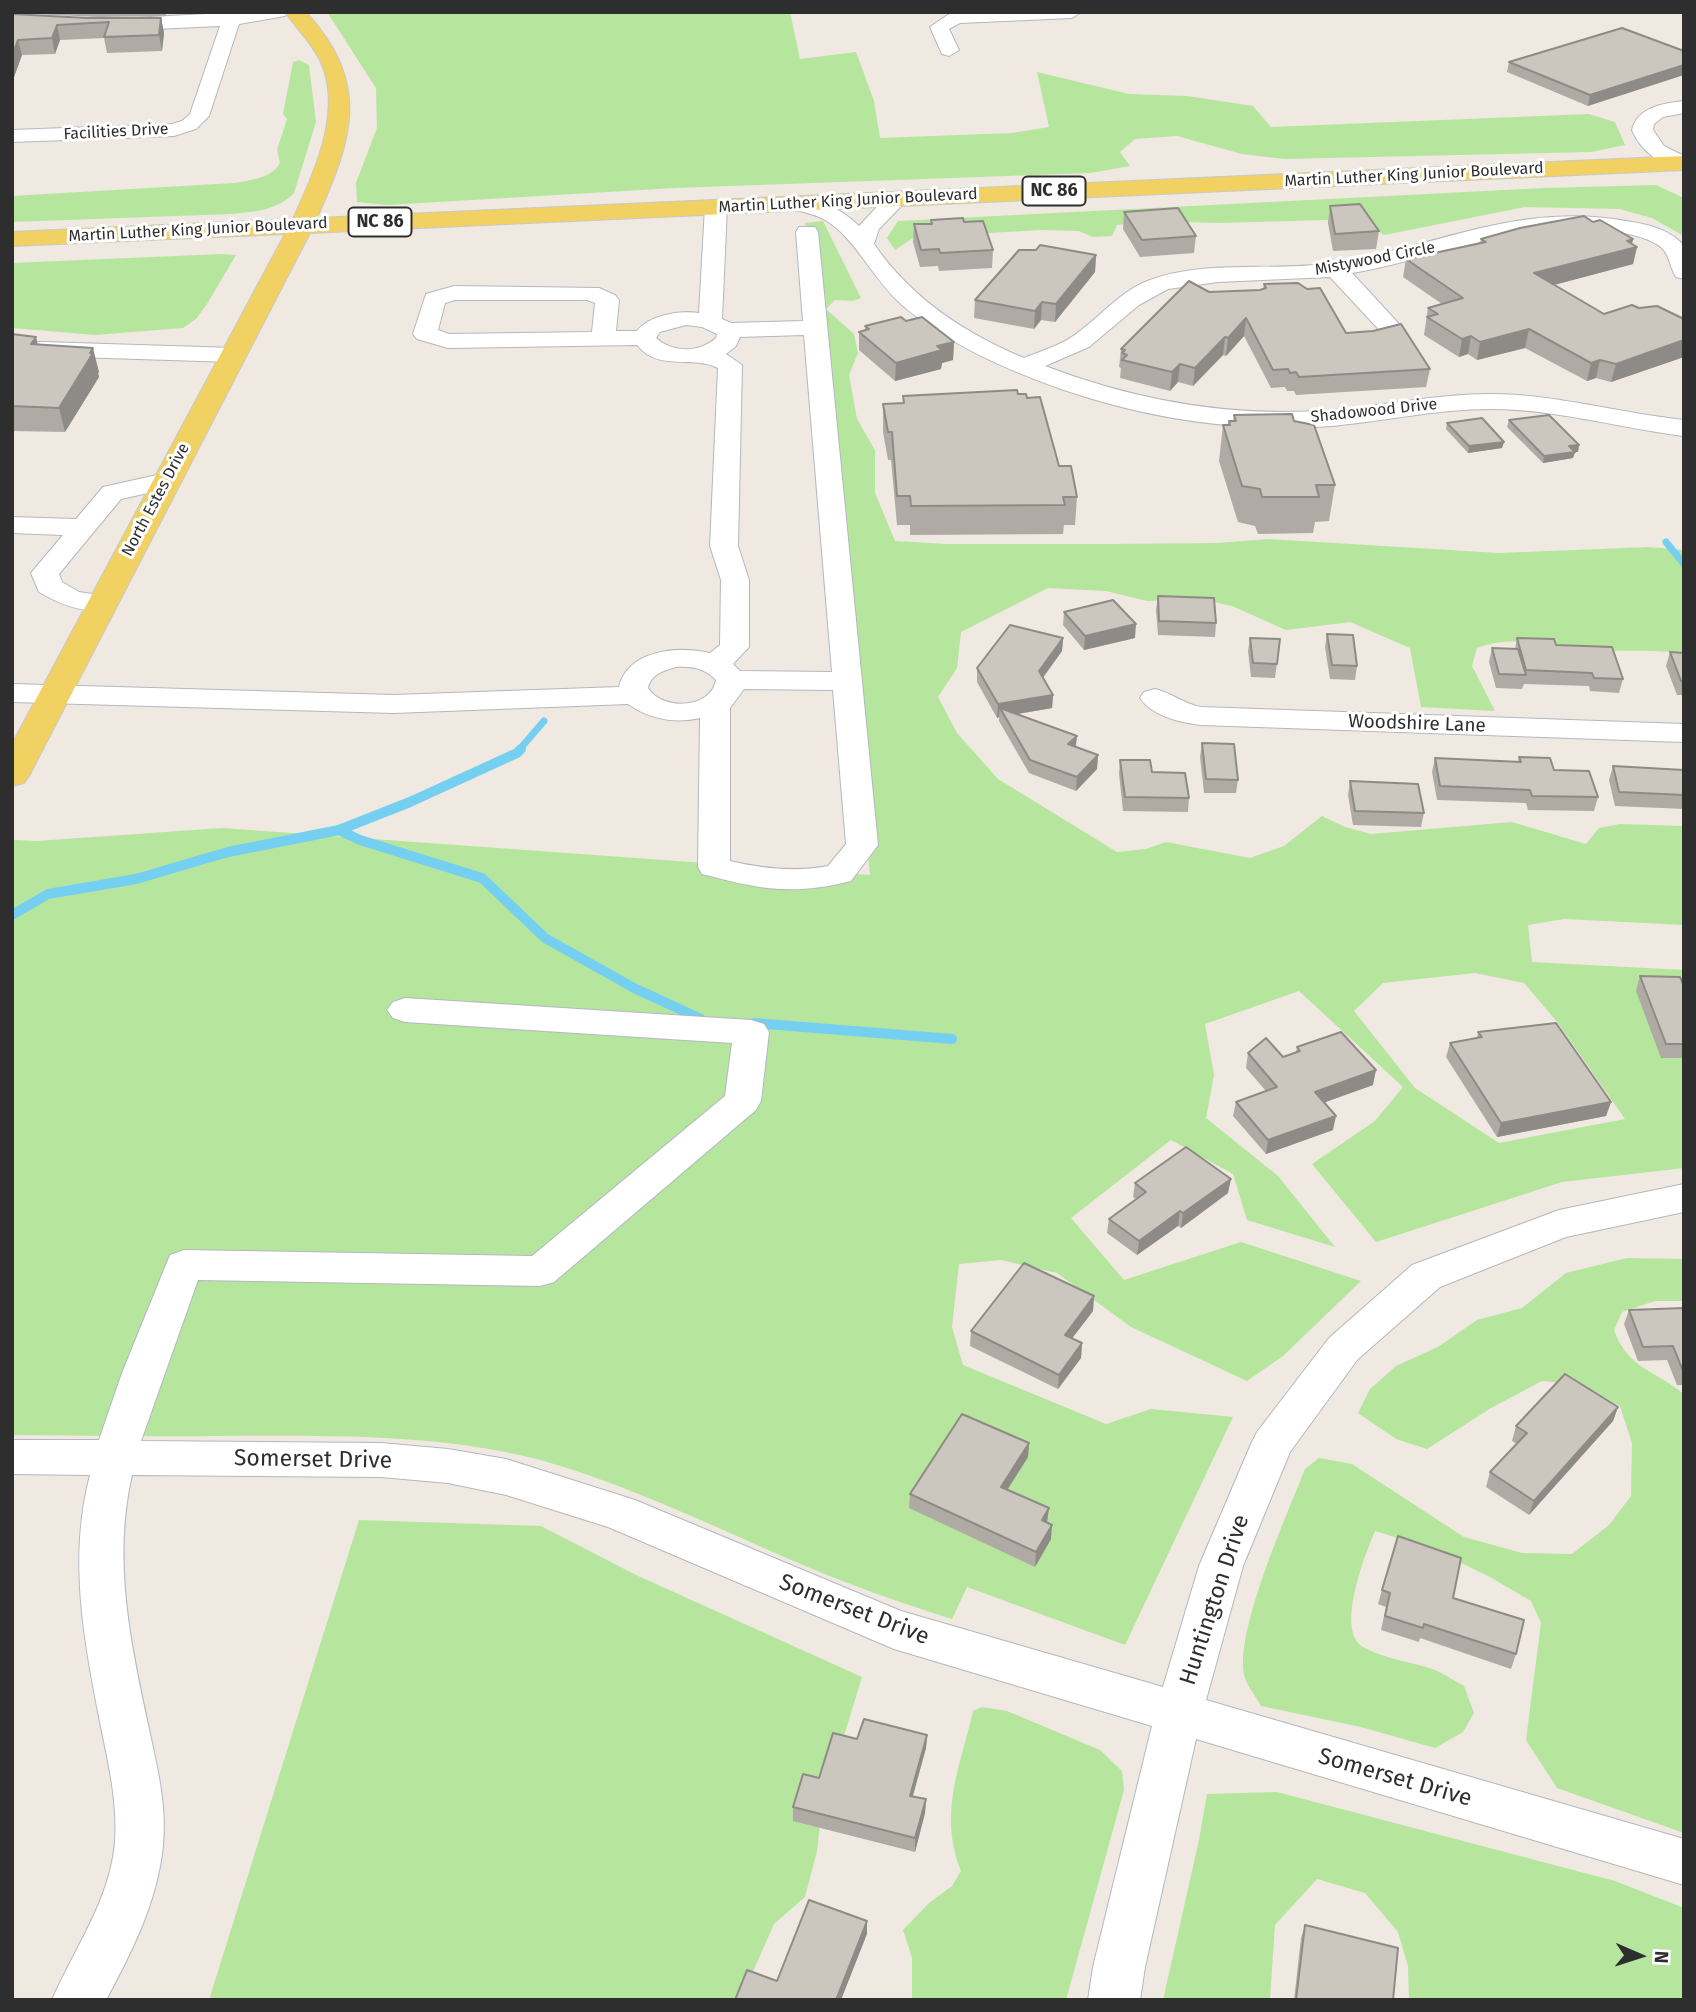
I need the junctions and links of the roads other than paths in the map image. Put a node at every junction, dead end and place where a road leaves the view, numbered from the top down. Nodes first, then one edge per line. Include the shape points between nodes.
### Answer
1 (278, 12) edge
2 (295, 12) edge
3 (1072, 12) edge
4 (231, 20) junction
5 (98, 26) edge
6 (948, 50) dead end
7 (1684, 107) edge
8 (1675, 125) edge
9 (12, 136) edge
10 (1683, 164) edge
11 (897, 199) junction
12 (793, 203) junction
13 (716, 207) junction
14 (302, 225) junction
15 (807, 232) dead end
16 (12, 239) edge
17 (864, 242) junction
18 (1335, 270) junction
19 (1684, 272) edge
20 (718, 325) junction
21 (815, 328) junction
22 (1391, 329) edge
23 (644, 338) junction
24 (603, 339) junction
25 (12, 348) edge
26 (707, 352) junction
27 (233, 355) junction
28 (1025, 366) junction
29 (1684, 428) edge
30 (166, 481) junction
31 (12, 525) edge
32 (84, 527) junction
33 (102, 603) junction
34 (723, 672) junction
35 (847, 681) junction
36 (12, 693) edge
37 (635, 695) junction
38 (55, 696) junction
39 (1154, 698) dead end
40 (715, 705) junction
41 (1684, 733) edge
42 (12, 776) edge
43 (405, 1010) dead end
44 (1684, 1198) edge
45 (12, 1457) edge
46 (114, 1459) junction
47 (1178, 1714) junction
48 (1684, 1862) edge
49 (78, 2000) edge
50 (1114, 2000) edge

1 - 4 street
2 - 14 main road, North Estes Drive via 321,43 341,93 334,150
3 - 6 street via 956,18 939,27
4 - 5 street
4 - 9 street, Facilities Drive via 199,116 189,125 174,130
7 - 10 street via 1658,110 1643,124 1654,149
8 - 10 street
10 - 11 main road, Martin Luther King Junior Boulevard / NC 86
11 - 12 main road, Martin Luther King Junior Boulevard / NC 86
11 - 17 street via 869,227
12 - 13 main road, Martin Luther King Junior Boulevard / NC 86
12 - 17 street, Shadowood Drive via 823,211
13 - 14 main road, Martin Luther King Junior Boulevard / NC 86
13 - 20 street
14 - 16 main road, Martin Luther King Junior Boulevard / NC 86
14 - 27 main road, North Estes Drive
15 - 21 street
17 - 28 street, Shadowood Drive via 888,279 922,310 986,350
18 - 19 street, Mistywood Circle via 1513,227 1587,221 1618,224 1670,243
18 - 22 street
18 - 28 street, Mistywood Circle via 1158,284 1133,298 1073,347
20 - 21 street
20 - 23 street via 685,318 661,322
20 - 26 street via 728,336
21 - 35 street
23 - 24 street
23 - 26 street via 666,354
24 - 24 street via 448,341 425,334 434,299 454,293 591,293 607,300
25 - 27 street
26 - 34 street via 730,365 724,546 735,580 734,647
27 - 30 main road, North Estes Drive
28 - 29 street, Shadowood Drive via 1124,399 1236,417 1306,419 1441,403 1512,402
30 - 32 street via 112,494
30 - 33 main road, North Estes Drive
31 - 32 street
32 - 33 street via 45,573 49,586 72,599
33 - 38 main road, North Estes Drive
34 - 35 street
34 - 37 street via 688,658 657,662 636,677
34 - 40 street via 730,689
35 - 40 street via 862,845 839,873 801,881 714,867
36 - 38 street
37 - 38 street via 394,704
37 - 40 street via 653,709 669,713
38 - 42 main road, North Estes Drive
39 - 41 street, Woodshire Lane via 1181,713 1201,716
43 - 46 street via 751,1032 743,1101 540,1271 184,1265
44 - 47 street, Huntington Drive via 1559,1224 1426,1276 1343,1349 1272,1444 1221,1566
45 - 46 street, Somerset Drive
46 - 47 street, Somerset Drive via 381,1460 506,1477 620,1513 894,1629
46 - 49 street via 103,1509 101,1572 105,1622 141,1822 127,1897 108,1947
47 - 48 street, Somerset Drive
47 - 50 street, Huntington Drive

